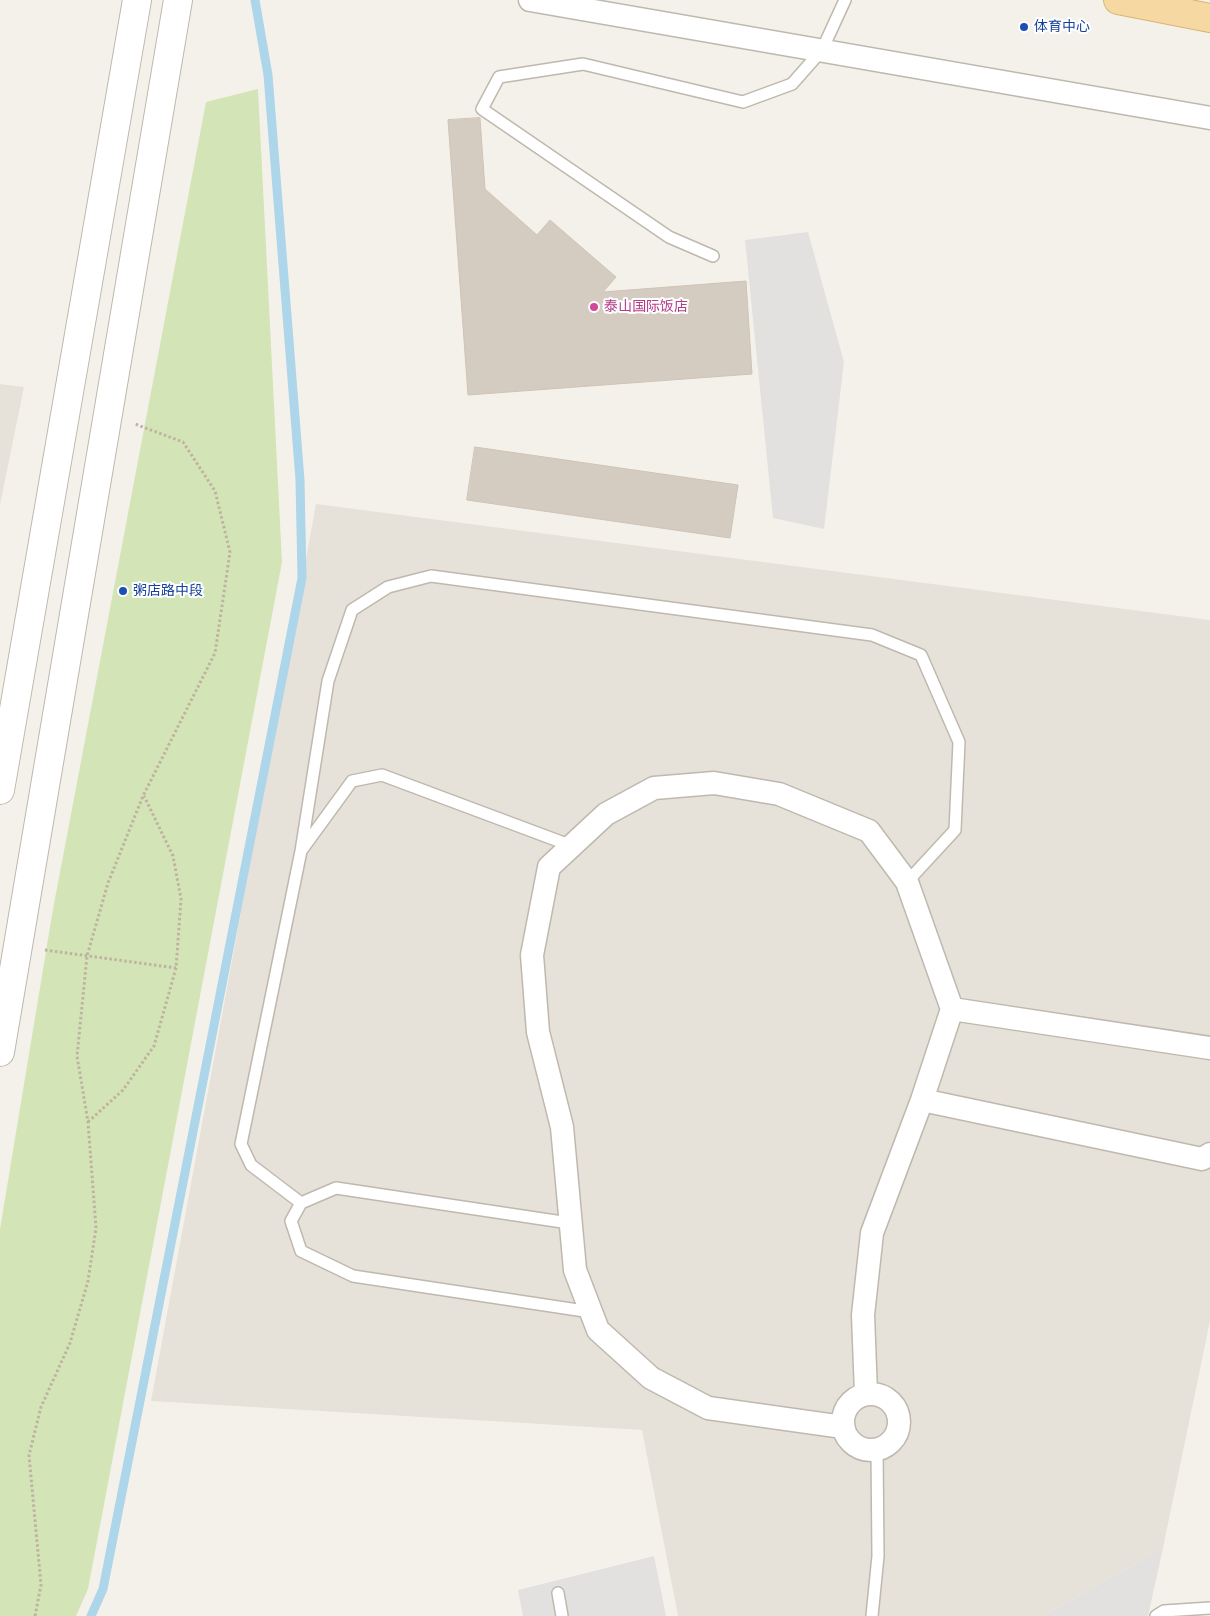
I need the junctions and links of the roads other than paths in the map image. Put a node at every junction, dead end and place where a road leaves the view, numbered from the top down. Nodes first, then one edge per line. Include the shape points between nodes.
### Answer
1 (137, 0) edge
2 (178, 0) edge
3 (530, 0) edge
4 (845, 0) edge
5 (1118, 0) edge
6 (1210, 18) edge
7 (822, 50) junction
8 (1210, 118) edge
9 (713, 256) dead end
10 (0, 790) edge
11 (572, 846) junction
12 (301, 851) junction
13 (907, 882) junction
14 (952, 1009) junction
15 (1210, 1048) edge
16 (0, 1052) edge
17 (922, 1100) junction
18 (1210, 1154) edge
19 (301, 1203) junction
20 (569, 1223) junction
21 (591, 1312) junction
22 (866, 1394) junction
23 (843, 1427) junction
24 (876, 1450) junction
25 (558, 1593) dead end
26 (1210, 1608) edge
27 (562, 1616) edge
28 (872, 1616) edge
29 (1156, 1616) edge

1 - 10 street
2 - 16 street
3 - 7 street
4 - 7 lane
5 - 6 main road
7 - 8 street
7 - 9 lane via 792,84 743,102 583,64 499,78 482,109 670,237
11 - 12 lane via 382,774 352,781
11 - 13 street via 606,814 654,788 714,783 779,794 869,831
11 - 20 street via 549,867 532,955 538,1032 562,1126
12 - 13 lane via 328,681 352,610 388,587 431,576 872,634 921,655 959,742 955,830
12 - 19 lane via 241,1144 251,1165
13 - 14 street
14 - 15 street
14 - 17 street
17 - 18 street via 1202,1159
17 - 22 street via 872,1233 863,1315
19 - 20 lane via 336,1188
19 - 21 lane via 291,1221 301,1251 353,1276
20 - 21 street via 575,1270
21 - 23 street via 598,1330 651,1378 708,1408
22 - 23 street via 848,1406 843,1416
22 - 24 street via 888,1399 900,1417 895,1438
23 - 24 street via 855,1445 865,1450
24 - 28 lane via 878,1556
25 - 27 lane
26 - 29 lane via 1164,1611

